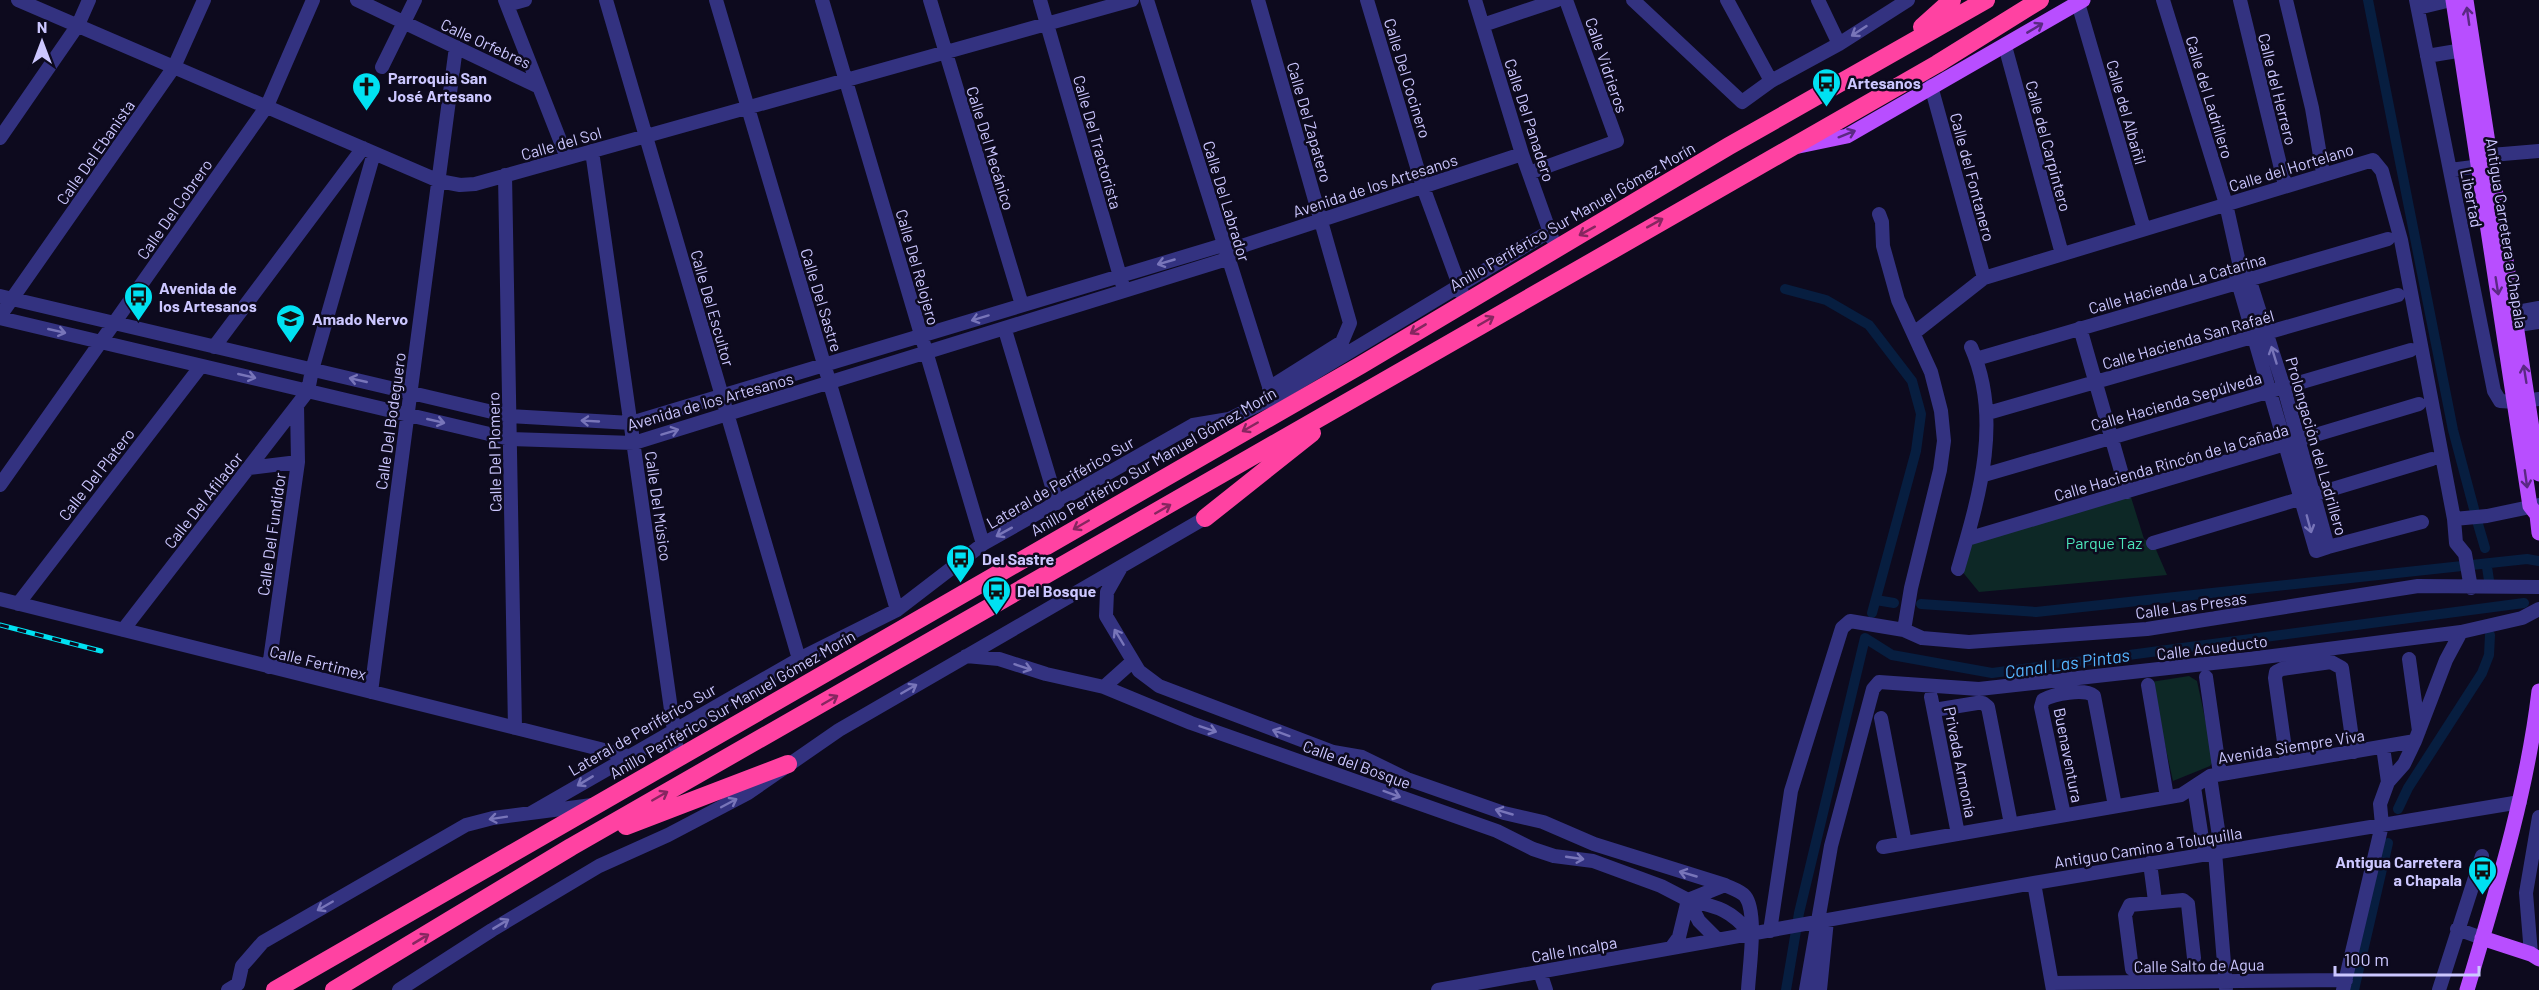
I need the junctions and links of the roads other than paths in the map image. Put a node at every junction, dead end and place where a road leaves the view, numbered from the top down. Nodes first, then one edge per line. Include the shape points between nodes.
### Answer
1 (18, 0) edge
2 (89, 0) edge
3 (204, 0) edge
4 (313, 0) edge
5 (357, 0) edge
6 (415, 0) edge
7 (525, 0) edge
8 (606, 0) edge
9 (716, 0) edge
10 (822, 0) edge
11 (930, 0) edge
12 (1040, 0) edge
13 (1132, 0) edge
14 (1147, 0) edge
15 (1258, 0) edge
16 (1367, 0) edge
17 (1475, 0) edge
18 (1557, 0) edge
19 (1566, 0) edge
20 (1633, 0) edge
21 (1727, 0) edge
22 (1818, 0) edge
23 (1952, 0) edge
24 (1986, 0) edge
25 (2040, 0) edge
26 (2163, 0) edge
27 (2240, 0) edge
28 (2286, 0) edge
29 (2452, 0) edge
30 (2466, 0) edge
31 (1902, 1) edge
32 (2081, 1) edge
33 (506, 2) edge
34 (2417, 4) edge
35 (404, 22) junction
36 (1047, 24) junction
37 (1483, 24) junction
38 (78, 26) junction
39 (1839, 44) junction
40 (2005, 46) junction
41 (456, 47) junction
42 (1899, 48) junction
43 (2467, 49) junction
44 (945, 52) junction
45 (2427, 56) junction
46 (174, 67) junction
47 (382, 67) dead end
48 (845, 80) junction
49 (1771, 81) junction
50 (537, 86) junction
51 (1931, 86) junction
52 (267, 106) junction
53 (747, 107) junction
54 (646, 136) junction
55 (0, 138) edge
56 (1790, 148) junction
57 (2539, 150) edge
58 (369, 151) junction
59 (592, 151) junction
60 (1521, 154) junction
61 (567, 158) junction
62 (2483, 161) junction
63 (2450, 170) junction
64 (1529, 173) junction
65 (2323, 173) junction
66 (505, 175) junction
67 (439, 181) junction
68 (2285, 185) junction
69 (1423, 187) junction
70 (2226, 204) junction
71 (1879, 214) dead end
72 (1322, 221) junction
73 (2144, 230) junction
74 (2388, 239) dead end
75 (1553, 240) junction
76 (1225, 252) junction
77 (2062, 254) junction
78 (1120, 276) junction
79 (2243, 276) junction
80 (1984, 278) junction
81 (1462, 292) junction
82 (1125, 293) junction
83 (2398, 295) dead end
84 (6, 298) edge
85 (1022, 305) junction
86 (2539, 308) edge
87 (0, 317) edge
88 (2509, 320) junction
89 (2539, 322) edge
90 (114, 323) junction
91 (2080, 328) junction
92 (1005, 330) junction
93 (1914, 333) junction
94 (2261, 335) junction
95 (921, 336) junction
96 (101, 342) junction
97 (214, 346) junction
98 (2411, 350) dead end
99 (926, 354) junction
100 (824, 365) junction
101 (201, 366) junction
102 (312, 370) junction
103 (2096, 383) junction
104 (829, 384) junction
105 (2278, 389) junction
106 (308, 391) junction
107 (411, 393) junction
108 (1363, 393) junction
109 (722, 396) junction
110 (1273, 399) junction
111 (2521, 401) edge
112 (2419, 404) dead end
113 (297, 405) junction
114 (1988, 413) junction
115 (408, 414) junction
116 (727, 415) junction
117 (509, 416) junction
118 (631, 423) junction
119 (2111, 437) junction
120 (510, 439) junction
121 (634, 443) junction
122 (2293, 444) junction
123 (2432, 459) dead end
124 (298, 462) junction
125 (249, 468) junction
126 (2539, 474) edge
127 (1984, 475) junction
128 (0, 484) edge
129 (2127, 492) junction
130 (2308, 497) junction
131 (1057, 503) junction
132 (2536, 509) edge
133 (1205, 518) joint
134 (2454, 519) junction
135 (2422, 522) dead end
136 (2539, 532) edge
137 (1967, 539) junction
138 (2153, 543) dead end
139 (983, 544) junction
140 (1123, 565) junction
141 (1958, 569) dead end
142 (2470, 582) junction
143 (2539, 587) edge
144 (0, 599) edge
145 (18, 604) junction
146 (2539, 609) edge
147 (897, 610) junction
148 (123, 630) junction
149 (1904, 630) junction
150 (2461, 632) junction
151 (966, 656) junction
152 (799, 659) junction
153 (2409, 660) dead end
154 (1133, 661) junction
155 (269, 667) junction
156 (2206, 677) dead end
157 (2148, 685) dead end
158 (1104, 687) junction
159 (371, 692) junction
160 (2539, 692) edge
161 (1881, 718) dead end
162 (515, 728) junction
163 (673, 729) junction
164 (2417, 737) junction
165 (2383, 747) junction
166 (2354, 752) junction
167 (628, 756) junction
168 (678, 759) junction
169 (2288, 763) junction
170 (788, 764) junction
171 (2215, 775) junction
172 (2388, 782) junction
173 (2194, 787) junction
174 (2167, 797) junction
175 (2520, 802) junction
176 (598, 804) junction
177 (2115, 806) junction
178 (531, 813) junction
179 (2064, 815) junction
180 (2539, 817) edge
181 (2011, 824) junction
182 (2382, 825) junction
183 (1958, 834) junction
184 (1905, 843) junction
185 (571, 847) junction
186 (1883, 847) dead end
187 (2215, 852) junction
188 (2481, 856) dead end
189 (2150, 863) junction
190 (2034, 883) junction
191 (1725, 885) junction
192 (1688, 900) junction
193 (2155, 902) junction
194 (1817, 923) junction
195 (2457, 929) junction
196 (1776, 930) junction
197 (1750, 933) junction
198 (1716, 938) junction
199 (2482, 938) junction
200 (1671, 948) junction
201 (2535, 956) edge
202 (391, 957) junction
203 (2194, 957) dead end
204 (2132, 969) dead end
205 (1540, 972) junction
206 (2345, 985) edge
207 (2226, 986) edge
208 (2052, 987) edge
209 (228, 990) edge
210 (275, 990) edge
211 (334, 990) edge
212 (348, 990) edge
213 (399, 990) edge
214 (1438, 990) edge
215 (1546, 990) edge
216 (1748, 990) edge
217 (1806, 990) edge
218 (1820, 990) edge
219 (2439, 990) edge
220 (2467, 990) edge

1 - 38 street, Calle del Sol
2 - 38 street
3 - 46 street, Calle Del Ebanista
4 - 52 street, Calle Del Cobrero
5 - 35 street, Calle Orfebres
6 - 35 street
7 - 33 street
8 - 54 street, Calle Del Escultor
9 - 53 street, Calle Del Sastre
10 - 48 street, Calle Del Relojero
11 - 44 street, Calle Del Mecánico
12 - 36 street, Calle Del Tractorista
13 - 36 street, Calle del Sol
14 - 76 street, Calle Del Labrador
15 - 72 street, Calle Del Zapatero
16 - 69 street, Calle Del Cocinero
17 - 37 street, Calle Del Panadero
18 - 37 street
19 - 64 street, Calle Vidrieros via 1617,141
20 - 49 street via 1742,102
21 - 49 street
22 - 39 street
23 - 42 highway
24 - 42 highway, Anillo Periférico Sur Manuel Gómez Morín
25 - 56 highway
26 - 70 street, Calle del Ladrillero
27 - 68 street, Calle del Herrero
28 - 65 street
29 - 34 street
29 - 43 main road, Antigua Carretera a Chapala
43 -> 30 main road, Antigua Carretera a Chapala
31 -> 39 street
40 -> 32 main road
32 - 73 street, Calle del Albañil
33 - 50 street
34 - 45 street, Libertad
35 - 41 street, Calle Orfebres
35 - 47 street
36 - 44 street, Calle del Sol
36 - 78 street, Calle Del Tractorista
37 - 60 street, Calle Del Panadero
38 - 46 street, Calle del Sol
38 - 55 street
39 - 49 street
40 - 51 main road
40 - 77 street, Calle del Carpintero
41 - 50 street, Calle Orfebres
41 - 67 street, Calle Del Bodeguero
42 -> 75 highway, Anillo Periférico Sur Manuel Gómez Morín via 1729,146
43 - 45 street
43 - 62 main road, Antigua Carretera a Chapala
44 - 48 street, Calle del Sol
44 - 85 street, Calle Del Mecánico
45 - 63 street, Libertad
46 - 52 street, Calle del Sol
46 - 84 street, Calle Del Ebanista
48 - 53 street, Calle del Sol
48 - 95 street, Calle Del Relojero
50 - 61 street
56 -> 51 main road via 1847,136
51 - 80 street, Calle del Fontanero
52 - 58 street, Calle del Sol
52 - 90 street, Calle Del Cobrero
53 - 54 street, Calle del Sol
53 - 100 street, Calle Del Sastre
54 - 59 street, Calle del Sol
54 - 109 street, Calle Del Escultor
108 -> 56 highway
57 - 62 street
58 - 67 street, Calle del Sol
58 - 97 street
58 - 102 street
59 - 61 street, Calle del Sol
59 - 118 street, Calle Del Músico
60 - 64 street, Calle Del Panadero
60 - 69 street, Avenida de los Artesanos
61 - 66 street, Calle del Sol
62 - 63 street
62 - 88 main road, Antigua Carretera a Chapala
63 - 111 street, Libertad via 2494,391
64 - 75 street, Calle Del Panadero
65 - 68 street, Calle del Hortelano
65 - 134 street, Calle del Hortelano via 2373,160 2382,171 2412,293
66 - 67 street, Calle del Sol via 460,185
66 - 117 street, Calle Del Plomero
67 - 107 street, Calle Del Bodeguero
68 - 70 street, Calle del Hortelano
69 - 72 street, Avenida de los Artesanos
69 - 81 street, Calle Del Cocinero
70 - 73 street, Calle del Hortelano
70 - 79 street, Prolongación del Ladrillero
71 - 93 street via 1898,300
72 - 76 street, Avenida de los Artesanos
72 - 110 street, Calle Del Zapatero via 1350,324 1348,333
73 - 77 street, Calle del Hortelano
74 - 79 street, Calle Hacienda La Catarina
75 - 81 highway, Anillo Periférico Sur Manuel Gómez Morín
76 -> 78 street, Avenida de los Artesanos
76 - 82 street, Avenida de los Artesanos
76 - 110 street, Calle Del Labrador
77 - 80 street, Calle del Hortelano
78 - 82 street, Calle Del Tractorista
78 - 85 street, Avenida de los Artesanos
79 - 91 street, Calle Hacienda La Catarina
79 - 94 street, Prolongación del Ladrillero
80 - 93 street, Calle del Hortelano
81 -> 110 highway, Anillo Periférico Sur Manuel Gómez Morín
82 - 92 street, Avenida de los Artesanos
83 - 94 street, Calle Hacienda San Rafaél
84 - 87 street, Calle Del Ebanista
84 - 90 street, Avenida de los Artesanos
85 -> 95 street, Avenida de los Artesanos
86 - 88 street
87 -> 96 street, Avenida de los Artesanos
88 - 89 street
88 - 111 main road, Antigua Carretera a Chapala
90 - 96 street, Calle Del Cobrero
90 - 97 street, Avenida de los Artesanos
91 - 103 street
91 - 114 street, Calle Hacienda La Catarina via 1974,353
92 - 99 street, Avenida de los Artesanos
92 - 131 street
93 - 149 street via 1941,411 1944,441
94 - 103 street, Calle Hacienda San Rafaél
94 - 105 street, Prolongación del Ladrillero
95 - 99 street, Calle Del Relojero
95 - 100 street, Avenida de los Artesanos
96 - 101 street, Avenida de los Artesanos
96 - 128 street, Calle Del Cobrero
97 - 102 street, Avenida de los Artesanos
98 - 105 street, Calle Hacienda Sepúlveda
99 - 104 street, Avenida de los Artesanos
99 - 139 street, Calle Del Relojero
100 - 104 street, Calle Del Sastre
100 - 109 street, Avenida de los Artesanos
101 -> 106 street, Avenida de los Artesanos
101 - 145 street, Calle Del Platero
102 - 106 street
107 -> 102 street, Avenida de los Artesanos
103 - 114 street, Calle Hacienda San Rafaél
103 - 119 street
104 - 116 street, Avenida de los Artesanos
104 - 147 street, Calle Del Sastre
105 - 119 street, Calle Hacienda Sepúlveda
105 - 122 street, Prolongación del Ladrillero
106 - 113 street, Calle Del Afilador
106 - 115 street, Avenida de los Artesanos
107 - 115 street, Calle Del Bodeguero
107 - 117 street, Avenida de los Artesanos
108 - 133 highway
185 -> 108 highway
109 - 116 street, Calle Del Escultor
109 - 118 street, Avenida de los Artesanos
110 - 131 street, Lateral de Periférico Sur via 1230,419 1193,424
110 -> 168 highway, Anillo Periférico Sur Manuel Gómez Morín
111 - 126 main road, Antigua Carretera a Chapala
111 -> 132 main road, Antigua Carretera a Chapala
112 - 122 street, Calle Hacienda Rincón de la Cañada
113 - 124 street, Calle Del Fundidor
113 - 125 street, Calle Del Afilador
114 - 127 street
115 -> 120 street, Avenida de los Artesanos
115 - 159 street, Calle Del Bodeguero
121 -> 116 street, Avenida de los Artesanos
116 - 152 street, Calle Del Escultor
118 -> 117 street, Avenida de los Artesanos
117 - 120 street, Calle Del Plomero
118 - 121 street, Calle Del Músico
119 - 127 street, Calle Hacienda Sepúlveda
119 - 129 street
120 - 121 street, Avenida de los Artesanos
120 - 162 street, Calle Del Plomero
121 - 163 street, Calle Del Músico
122 - 129 street, Calle Hacienda Rincón de la Cañada
122 - 130 street, Prolongación del Ladrillero
123 - 130 street
124 - 125 street
124 - 155 street, Calle Del Fundidor
125 - 148 street, Calle Del Afilador
127 - 137 street
129 - 137 street, Calle Hacienda Rincón de la Cañada
130 - 135 street, Prolongación del Ladrillero via 2316,551
130 - 138 street
131 -> 139 street, Lateral de Periférico Sur
132 - 134 street
132 - 136 main road, Antigua Carretera a Chapala
133 - 140 street
134 - 142 street, Calle del Hortelano via 2456,543 2465,554
137 - 141 street
139 - 147 street, Lateral de Periférico Sur
140 - 151 street
154 -> 140 street, Calle del Bosque via 1106,616 1110,582
142 - 143 street, Calle Las Presas
142 - 149 street, Calle Las Presas via 2418,586 2147,629 1970,642 1922,638
144 - 145 street, Calle Fertimex
145 - 148 street, Calle Fertimex
146 - 150 street, Calle Acueducto via 2522,618
147 - 152 street, Lateral de Periférico Sur
148 - 155 street, Calle Fertimex
149 - 196 street, Calle Las Presas via 1850,621 1842,628 1791,791
150 - 164 street via 2446,660
150 - 194 street, Calle Acueducto via 1979,689 1879,682 1873,689 1831,846
151 -> 158 street, Calle del Bosque via 999,659
170 -> 151 street
152 - 163 street, Lateral de Periférico Sur
153 - 164 street
154 - 158 street
191 -> 154 street, Calle del Bosque via 1407,779 1362,757 1333,752 1260,726 1159,686 1139,671
155 - 159 street, Calle Fertimex
156 - 171 street
157 - 174 street
158 -> 192 street, Calle del Bosque via 1191,723 1497,831 1533,849 1627,872
159 - 162 street, Calle Fertimex
160 - 175 main road
161 - 184 street
162 - 167 street, Calle Fertimex
163 - 167 street, Lateral de Periférico Sur
163 - 168 street, Calle Del Músico
164 - 165 street, Avenida Siempre Viva
164 - 172 street via 2404,764
165 - 166 street, Avenida Siempre Viva
165 - 172 street
166 - 169 street, Avenida Siempre Viva
166 - 169 street via 2342,668 2331,662 2282,669 2275,678
167 -> 178 street, Lateral de Periférico Sur
168 - 176 highway, Anillo Periférico Sur Manuel Gómez Morín
169 - 171 street, Avenida Siempre Viva
170 - 185 highway
213 -> 170 street via 599,867 748,793
171 - 173 street, Avenida Siempre Viva
171 - 187 street via 2220,843
172 - 182 street via 2380,804
173 - 174 street, Avenida Siempre Viva
173 - 187 street via 2203,845
174 - 177 street, Avenida Siempre Viva
175 - 182 street, Antiguo Camino a Toluquilla
175 - 199 main road
176 - 178 street
176 - 210 highway, Anillo Periférico Sur Manuel Gómez Morín
177 - 179 street, Avenida Siempre Viva
177 - 179 street, Buenaventura via 2094,696 2084,692 2043,700 2041,707
178 -> 209 street via 466,825 263,942 242,966 238,984
179 - 181 street, Avenida Siempre Viva
180 - 201 street via 2526,893
181 - 183 street, Avenida Siempre Viva
181 - 183 street, Privada Armonía via 1988,707 1983,703 1932,704
182 - 187 street, Antiguo Camino a Toluquilla
182 - 206 street
183 - 184 street, Avenida Siempre Viva
184 - 186 street, Avenida Siempre Viva
202 -> 185 highway
187 - 189 street, Antiguo Camino a Toluquilla
187 - 207 street
188 - 195 street
189 - 190 street, Antiguo Camino a Toluquilla
189 - 193 street
190 - 194 street, Antiguo Camino a Toluquilla
190 - 208 street
191 - 192 street
191 - 197 street, Calle del Bosque via 1745,895 1750,907
192 - 197 street, Calle del Bosque via 1722,908 1738,918
192 - 198 street via 1699,921
192 - 200 street via 1679,937
193 - 203 street via 2176,898 2188,904
193 - 204 street via 2126,909
194 - 196 street, Antiguo Camino a Toluquilla
194 - 217 street, Calle Acueducto
194 - 218 street
195 - 199 street
195 - 219 street
196 - 197 street
197 - 198 street, Calle Incalpa
197 - 216 street
198 - 200 street, Calle Incalpa
199 - 201 main road
199 - 220 main road
200 - 205 street, Calle Incalpa
202 - 211 highway
202 - 212 highway
205 - 214 street, Calle Incalpa
205 - 215 street
206 - 207 street, Calle Salto de Agua
207 - 208 street, Calle Salto de Agua

